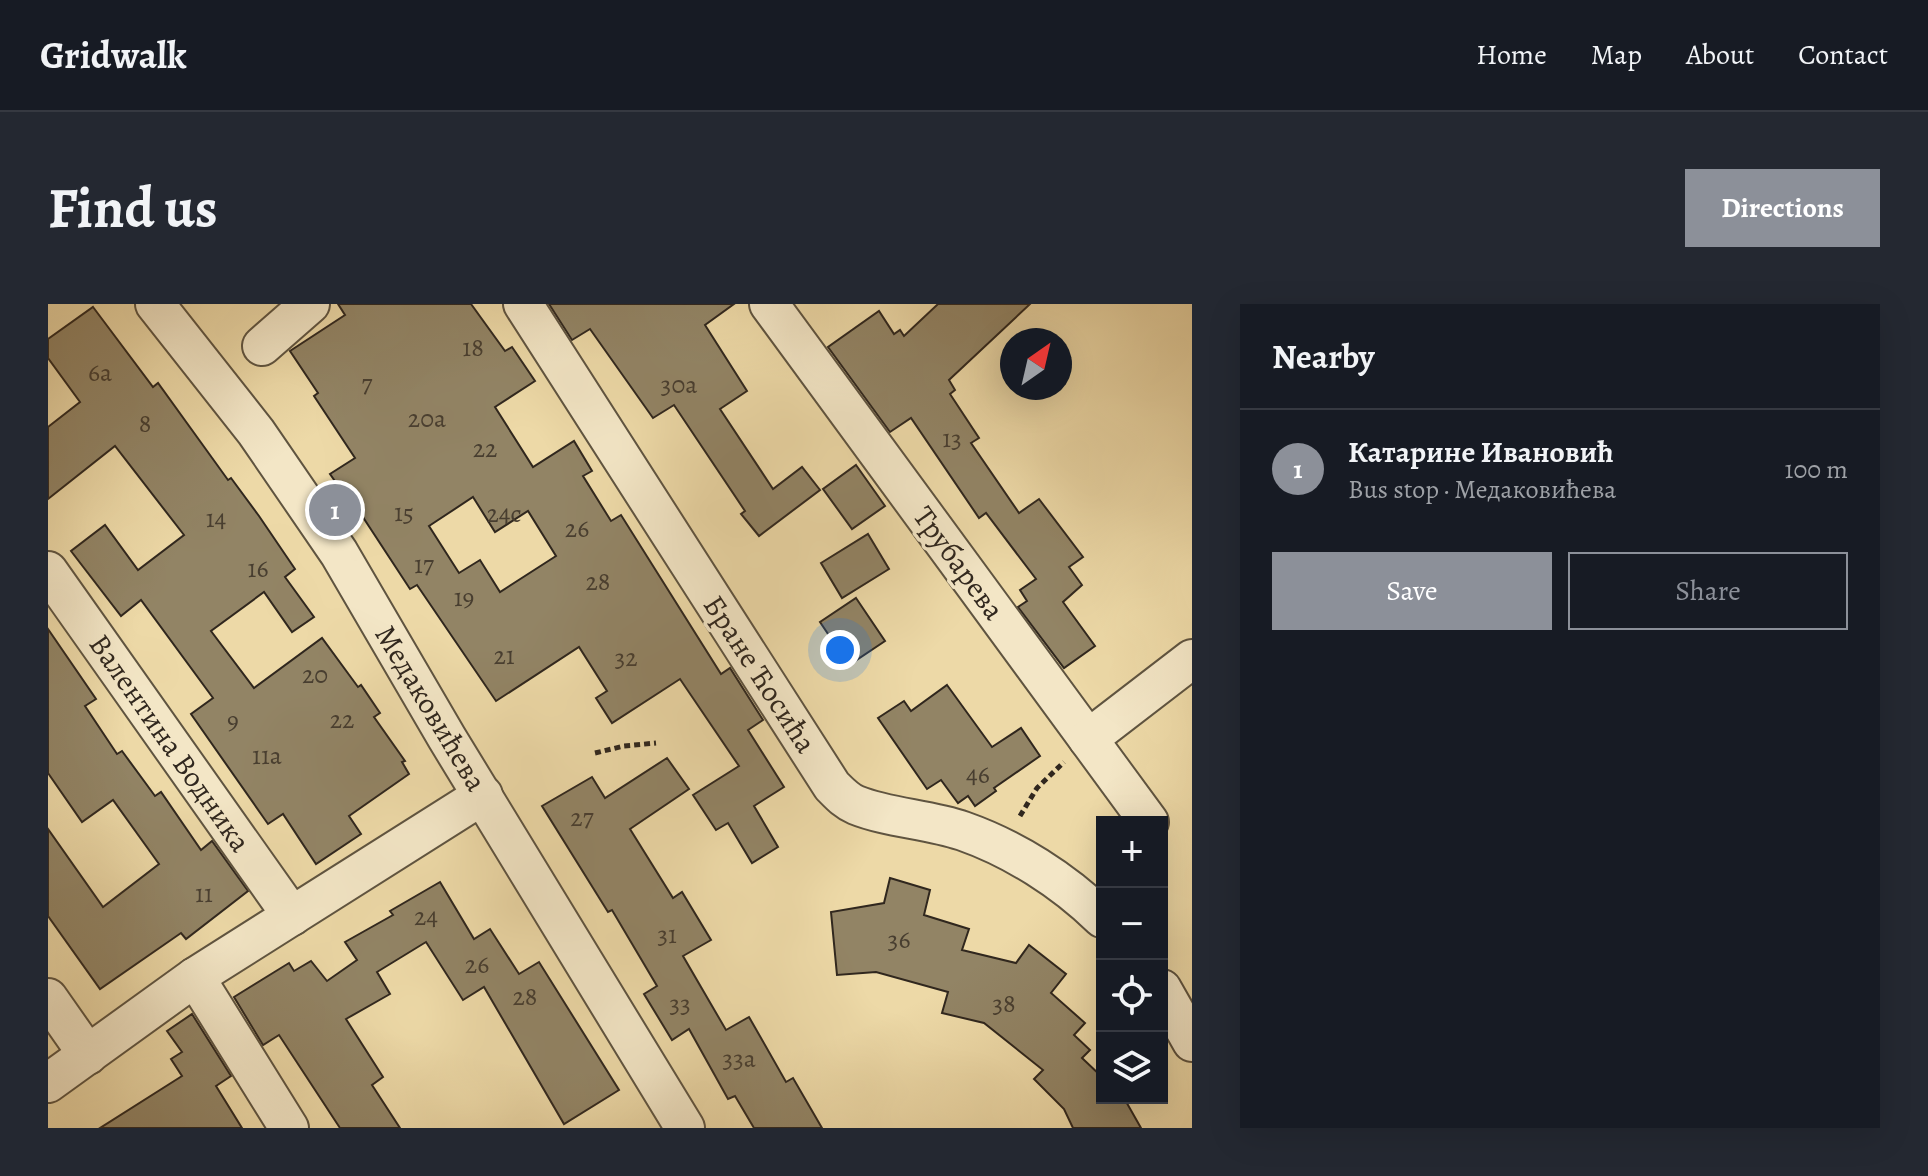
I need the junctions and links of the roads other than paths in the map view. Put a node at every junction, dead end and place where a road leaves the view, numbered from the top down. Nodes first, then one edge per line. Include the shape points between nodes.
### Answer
1 (155, 304) edge
2 (310, 304) edge
3 (523, 304) edge
4 (769, 304) edge
5 (262, 346) dead end
6 (48, 571) edge
7 (1192, 659) edge
8 (1088, 739) junction
9 (483, 795) junction
10 (1145, 816) edge
11 (1096, 913) edge
12 (292, 916) junction
13 (195, 977) junction
14 (48, 998) edge
15 (1168, 1000) edge
16 (1192, 1042) edge
17 (88, 1055) junction
18 (48, 1083) edge
19 (289, 1128) edge
20 (685, 1128) edge

1 - 9 street, Медаковићева via 302,497
2 - 5 street
3 - 11 street, Бране Ћосића via 832,786 855,805 928,820 1006,850 1047,873
4 - 8 street, Трубарева
6 - 12 street, Валентина Водника
7 - 8 street
8 - 10 street, Трубарева
9 - 12 street
9 - 20 street, Медаковићева
12 - 13 street
13 - 17 street
13 - 19 street
14 - 17 street
15 - 16 street
17 - 18 street

